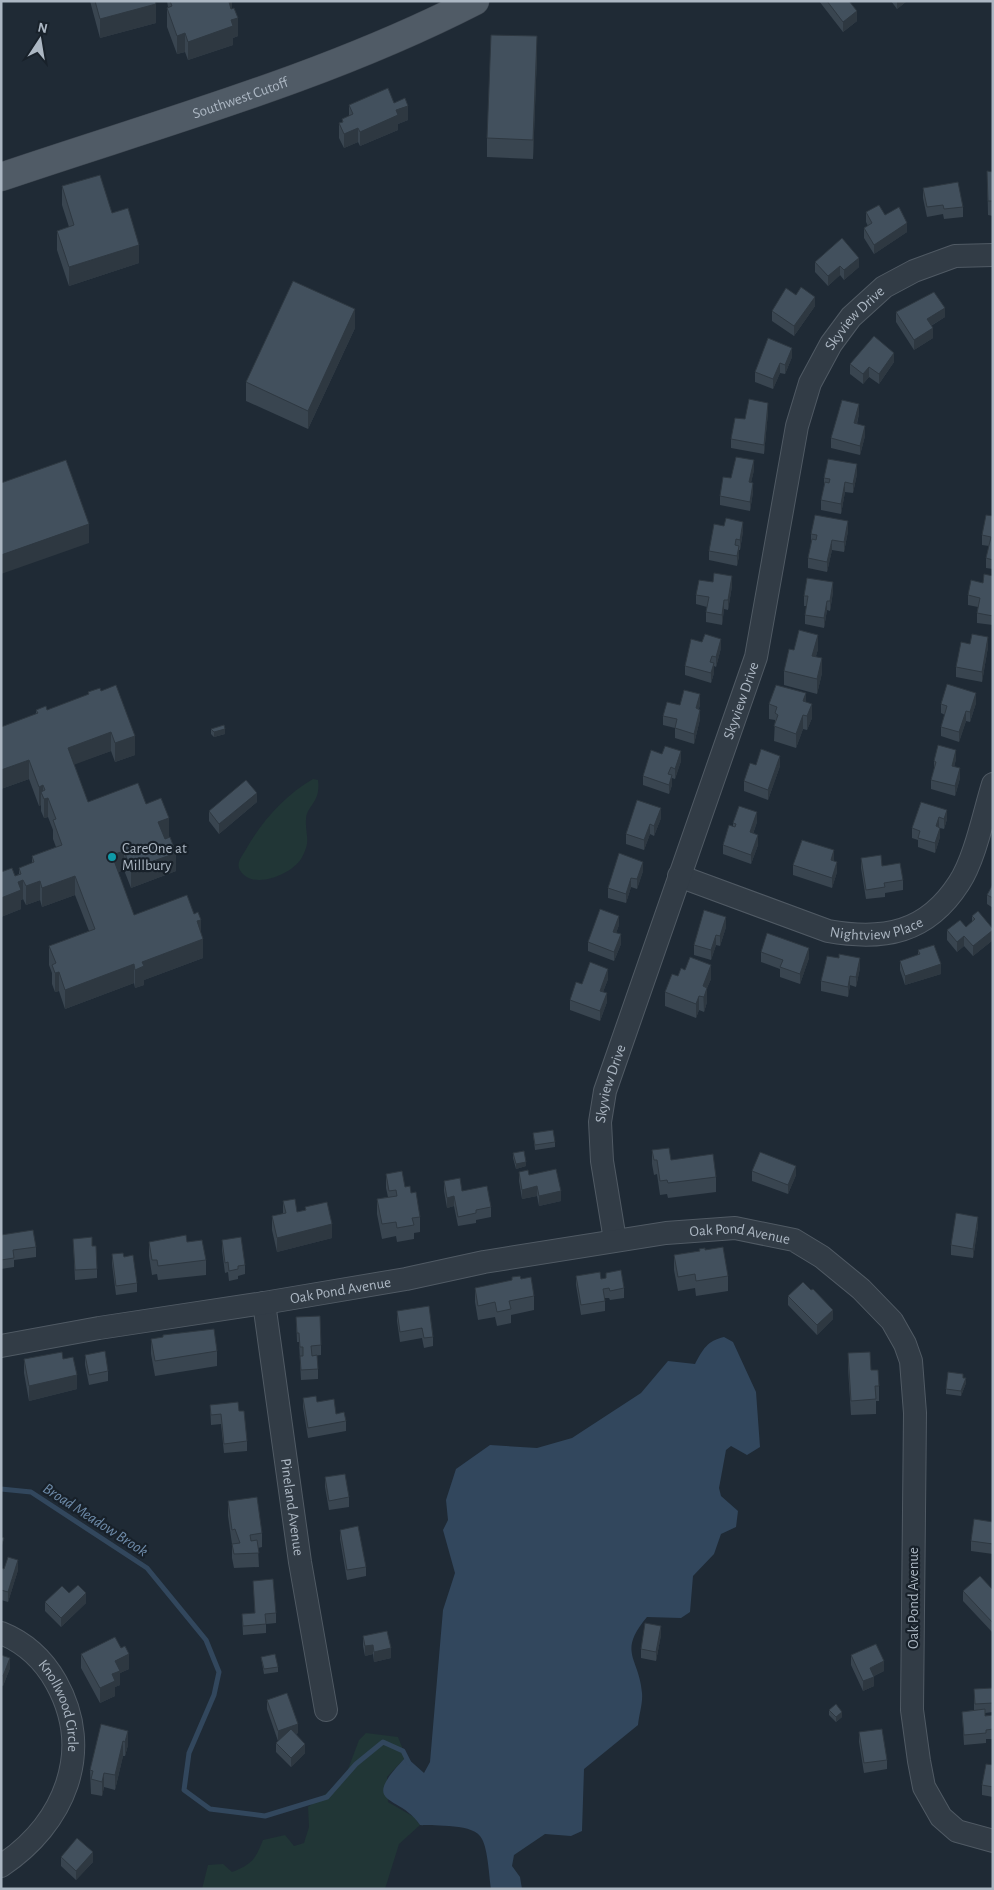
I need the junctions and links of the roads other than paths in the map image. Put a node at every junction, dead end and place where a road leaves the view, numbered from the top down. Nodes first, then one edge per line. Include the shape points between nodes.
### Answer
1 (475, 1) edge
2 (1, 177) edge
3 (993, 255) edge
4 (993, 784) edge
5 (679, 876) junction
6 (615, 1240) junction
7 (264, 1303) junction
8 (1, 1346) edge
9 (1, 1633) edge
10 (326, 1710) dead end
11 (993, 1841) edge
12 (1, 1866) edge

1 - 2 main road, Southwest Cutoff via 306,74
3 - 5 street, Skyview Drive via 955,256 914,271 884,287 851,316 810,382 797,426 756,656
4 - 5 street, Nightview Place via 960,882 940,907 919,924 901,932 852,935 828,931
5 - 6 street, Skyview Drive via 604,1098 600,1122 602,1161
6 - 7 street, Oak Pond Avenue
6 - 11 street, Oak Pond Avenue via 714,1228 750,1229 779,1235 822,1257 855,1282 892,1321 905,1344 913,1373 912,1710 924,1787 941,1817 957,1831
7 - 8 street, Oak Pond Avenue
7 - 10 street, Pineland Avenue via 300,1562
9 - 12 street, Knollwood Circle via 24,1644 40,1658 62,1693 74,1730 74,1747 68,1778 51,1818 20,1853

